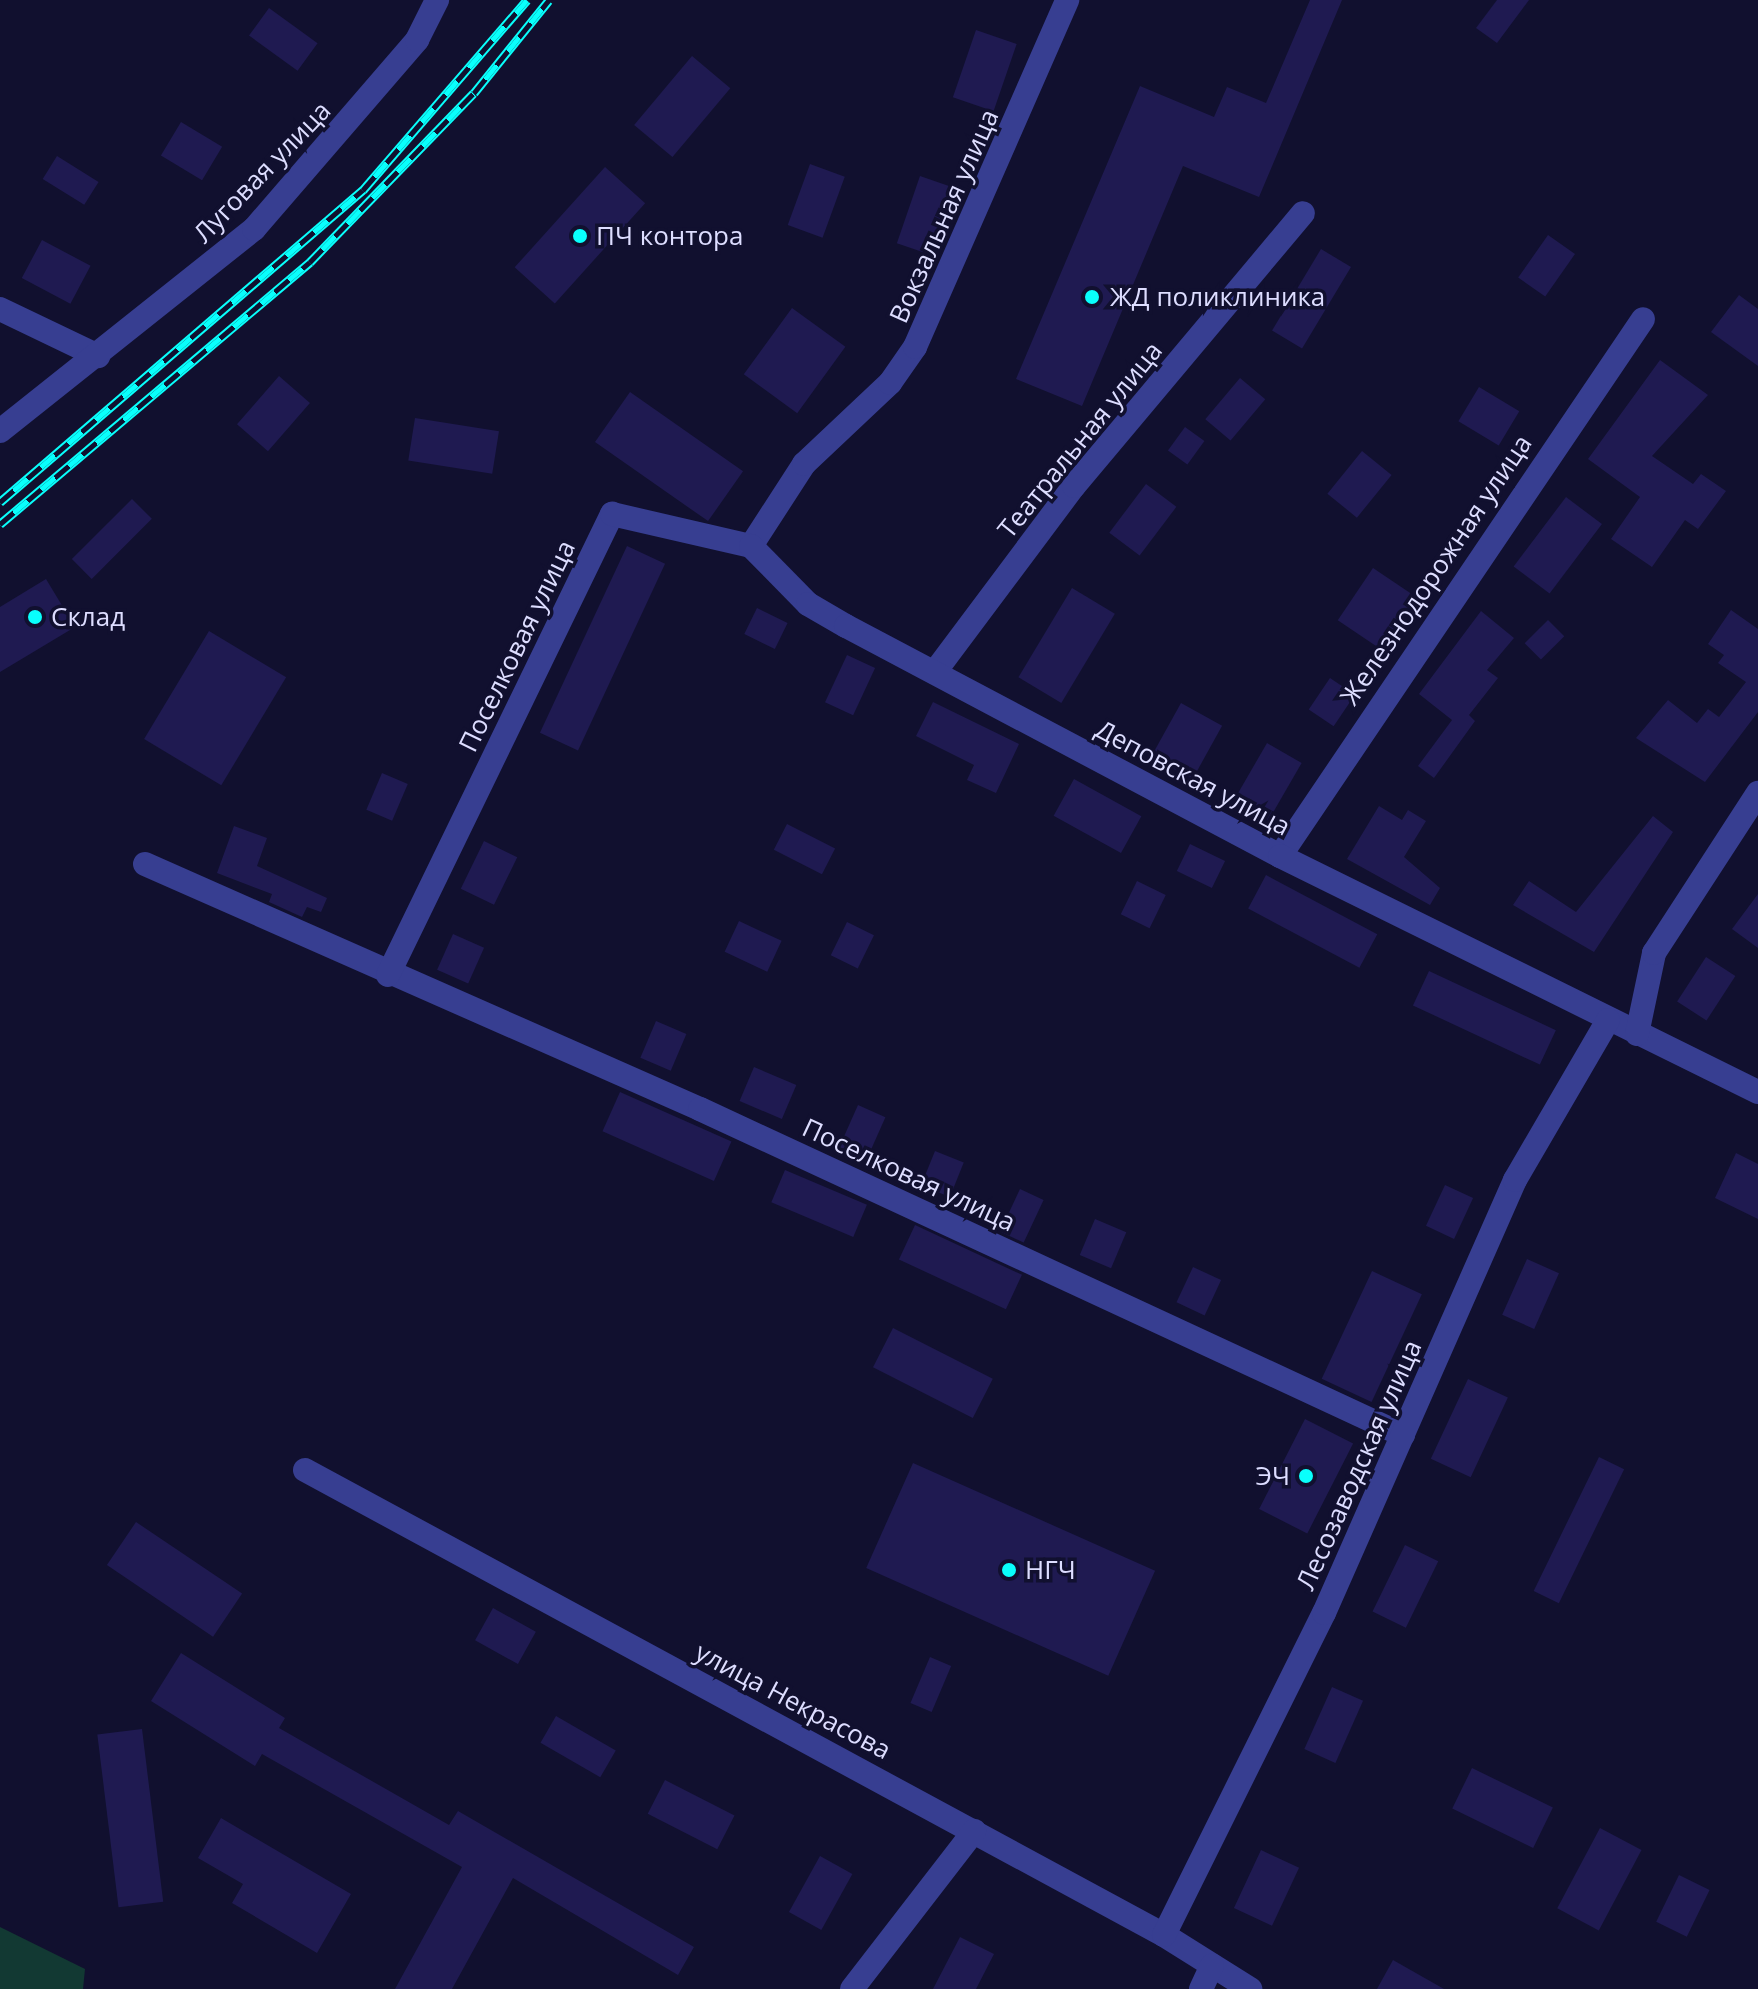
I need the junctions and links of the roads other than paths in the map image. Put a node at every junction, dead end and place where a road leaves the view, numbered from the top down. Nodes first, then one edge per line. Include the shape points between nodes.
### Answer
1 (437, 0) edge
2 (1067, 0) edge
3 (1303, 213) dead end
4 (0, 309) edge
5 (1643, 319) dead end
6 (98, 356) junction
7 (0, 431) edge
8 (751, 546) junction
9 (937, 669) junction
10 (1758, 793) edge
11 (1280, 856) junction
12 (145, 864) dead end
13 (388, 975) junction
14 (1608, 1020) junction
15 (1637, 1034) junction
16 (1758, 1092) edge
17 (1403, 1435) junction
18 (305, 1470) dead end
19 (974, 1831) junction
20 (1164, 1935) junction
21 (1212, 1965) junction
22 (852, 1989) edge
23 (1201, 1989) edge
24 (1250, 1989) edge

1 - 6 street, Луговая улица via 408,51 254,229
2 - 8 street, Вокзальная улица via 915,347 890,383 804,464
3 - 9 street, Театральная улица via 1074,486
4 - 6 street
5 - 11 street, Железнодорожная улица
6 - 7 street, Луговая улица
8 - 9 street, Деповская улица via 808,604
8 - 13 street, Поселковая улица via 612,514
9 - 11 street, Деповская улица
10 - 15 street via 1654,953
11 - 14 street, Деповская улица
12 - 13 street, Поселковая улица
13 - 17 street, Поселковая улица via 700,1109
14 - 15 street, Деповская улица
14 - 17 street, Лесозаводская улица via 1515,1180
15 - 16 street, Деповская улица
17 - 20 street, Лесозаводская улица
18 - 19 street, улица Некрасова
19 - 20 street, улица Некрасова
19 - 22 street
20 - 21 street, улица Некрасова
21 - 23 street
21 - 24 street, улица Некрасова

